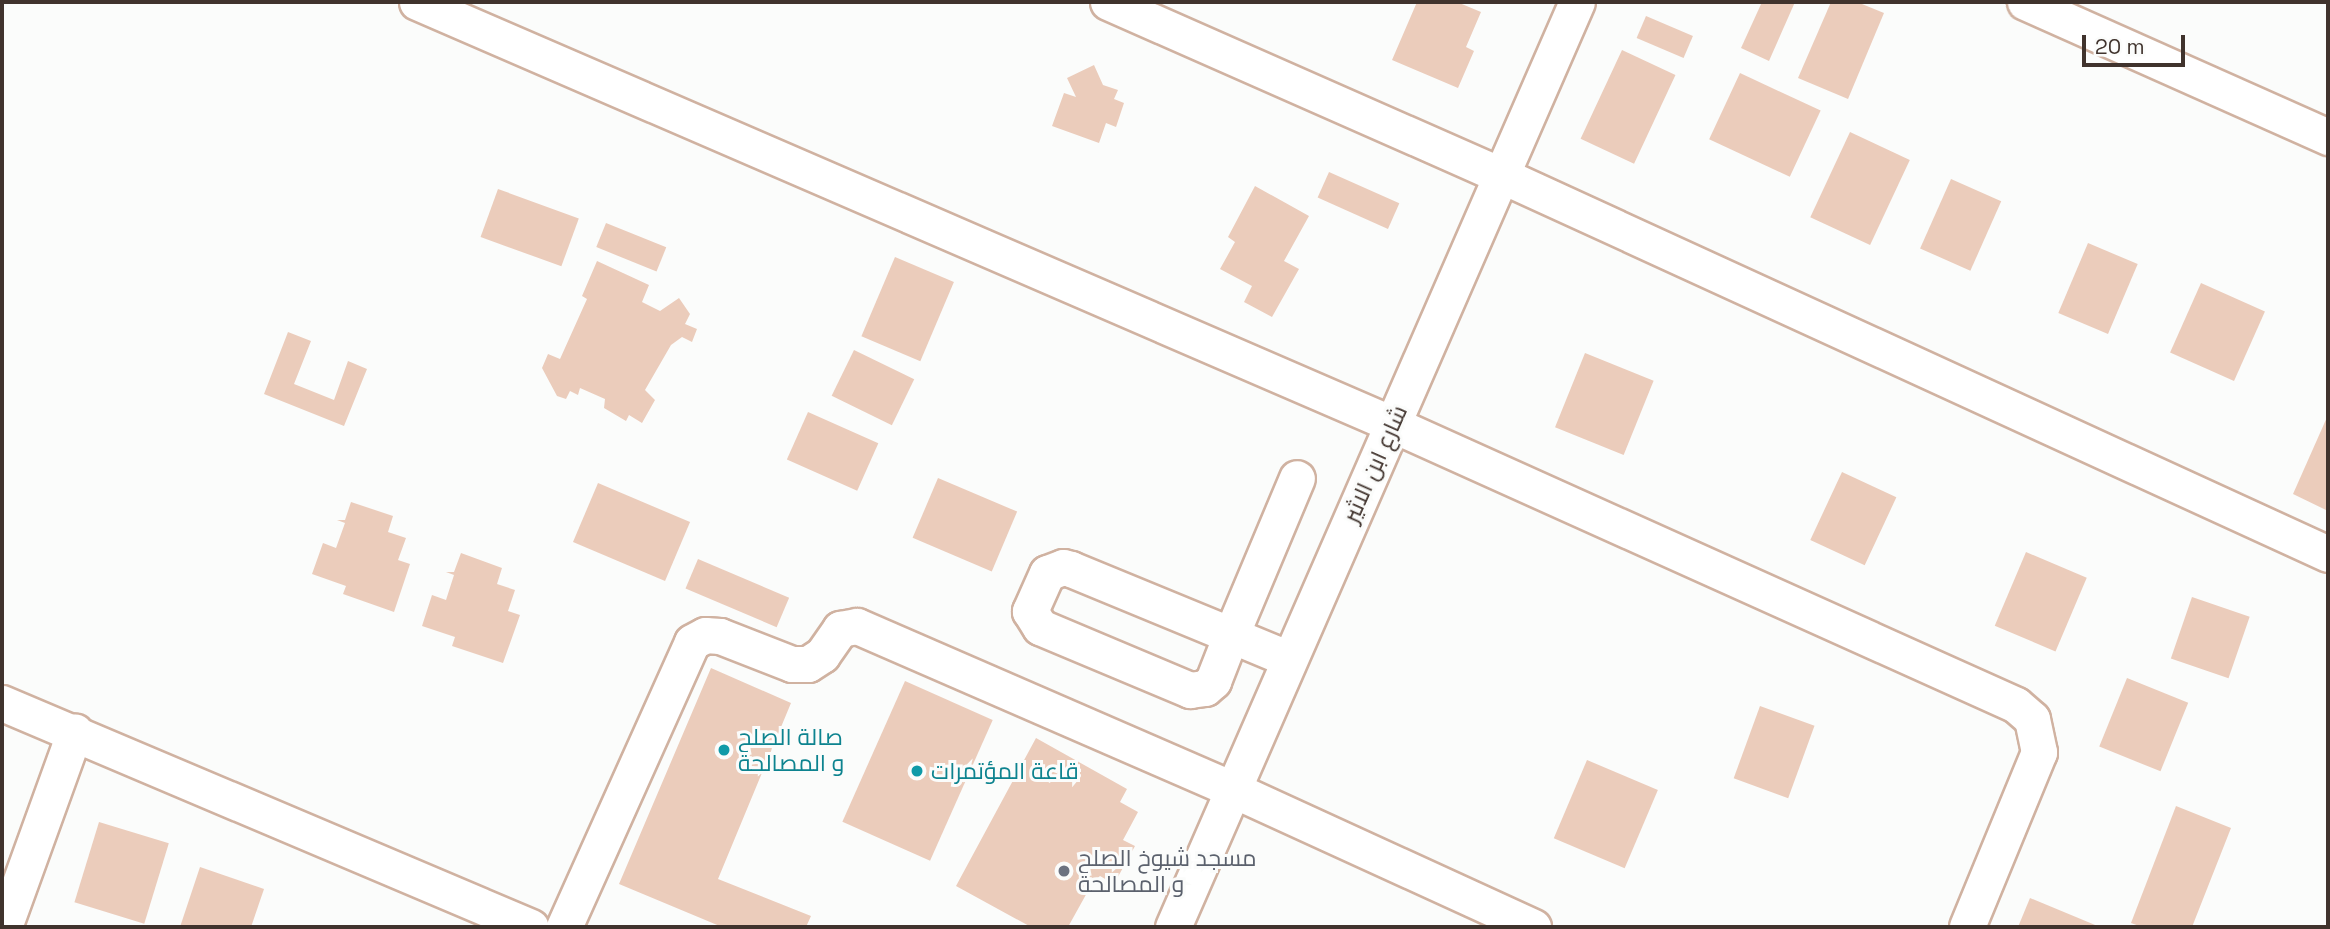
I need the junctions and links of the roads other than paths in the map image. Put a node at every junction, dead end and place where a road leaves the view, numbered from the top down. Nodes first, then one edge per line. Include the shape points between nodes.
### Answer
1 (417, 2) edge
2 (1108, 2) edge
3 (1577, 2) edge
4 (2025, 2) edge
5 (1142, 8) edge
6 (2328, 137) edge
7 (1501, 175) junction
8 (1392, 424) junction
9 (1297, 478) dead end
10 (2328, 554) edge
11 (1231, 635) junction
12 (1289, 659) junction
13 (2, 703) edge
14 (75, 731) junction
15 (1234, 790) junction
16 (4, 927) edge
17 (531, 927) edge
18 (564, 927) edge
19 (1173, 927) edge
20 (1533, 927) edge
21 (1967, 927) edge

1 - 8 street
2 - 5 street
3 - 7 street, شارع ابن الاثير
4 - 6 street
5 - 7 street
7 - 8 street, شارع ابن الاثير
7 - 10 street
8 - 12 street, شارع ابن الاثير
8 - 21 street via 2016,705 2032,719 2039,752
9 - 11 street
11 - 11 street via 1063,567 1047,573 1030,611 1040,627 1189,690 1213,681
11 - 12 street
12 - 15 street, شارع ابن الاثير
13 - 14 street
14 - 16 street
14 - 17 street
15 - 18 street via 857,626 840,629 822,655 808,664 792,664 705,635 692,642 682,656
15 - 19 street, شارع ابن الاثير
15 - 20 street

